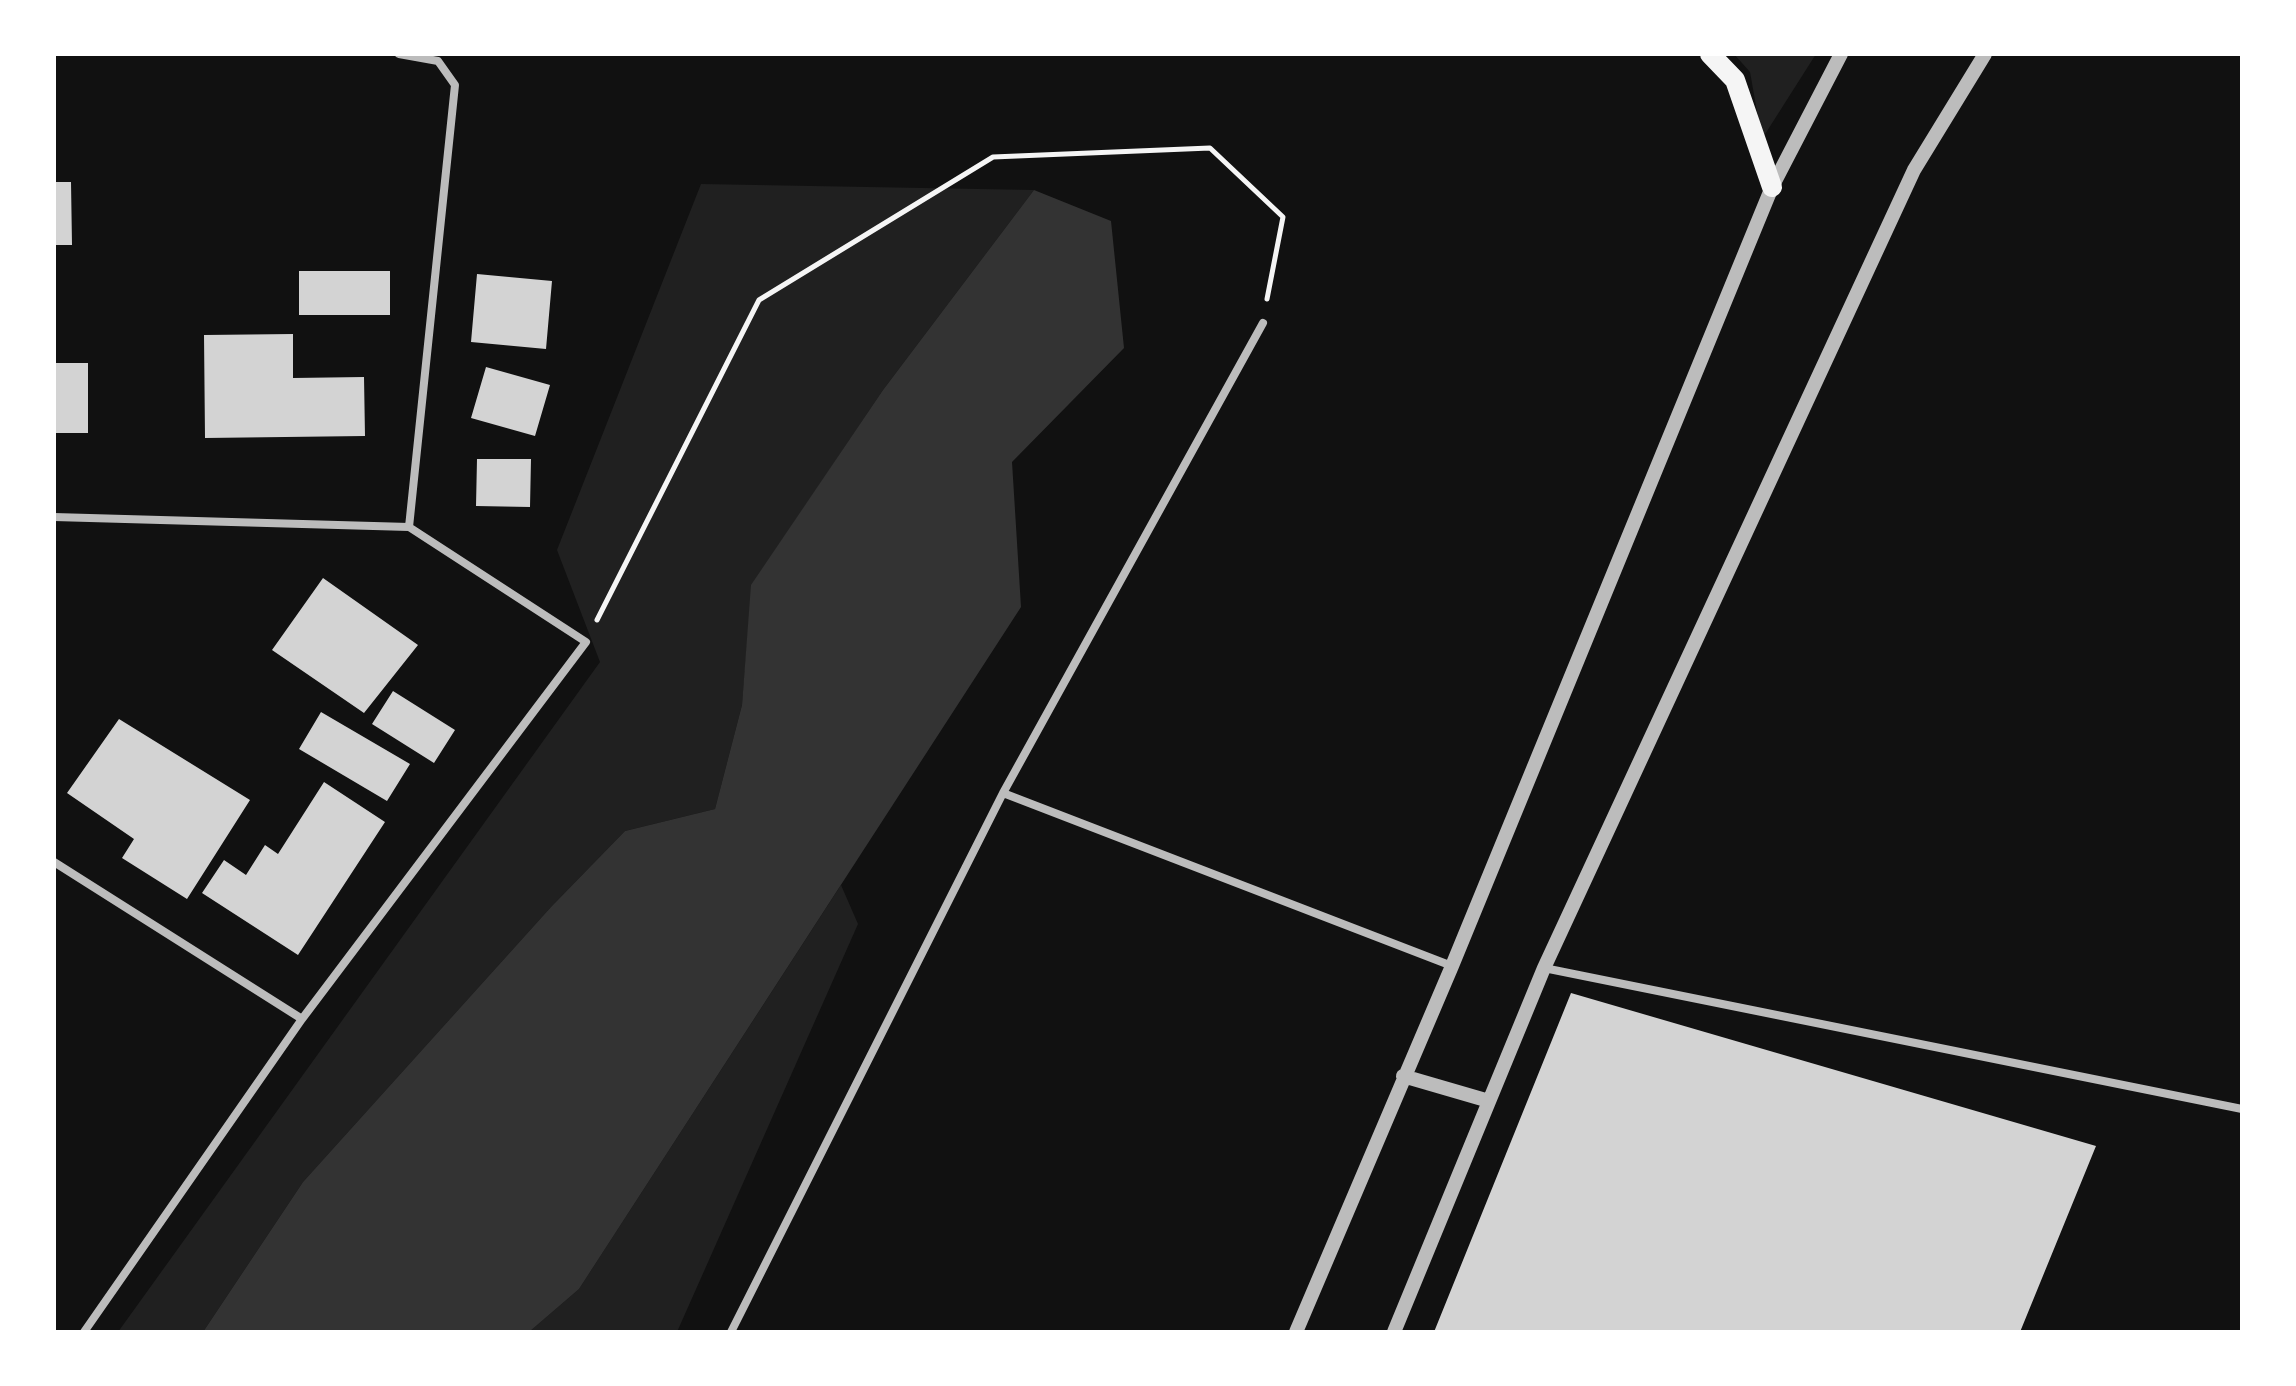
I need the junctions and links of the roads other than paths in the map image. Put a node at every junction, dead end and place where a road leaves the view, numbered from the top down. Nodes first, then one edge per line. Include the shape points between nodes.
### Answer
1 (399, 54) edge
2 (1710, 54) edge
3 (1841, 54) edge
4 (1985, 54) edge
5 (1772, 187) junction
6 (1263, 323) road end
7 (54, 517) edge
8 (409, 527) junction
9 (1003, 793) junction
10 (54, 862) edge
11 (1452, 966) junction
12 (1544, 968) junction
13 (302, 1019) junction
14 (1403, 1076) junction
15 (1489, 1101) junction
16 (2242, 1109) edge
17 (84, 1332) edge
18 (731, 1332) edge
19 (1296, 1332) edge
20 (1394, 1332) edge

1 - 8 street via 438,61 455,85
2 - 5 main road via 1735,80
3 - 5 street
4 - 12 street via 1914,170
5 - 11 street
6 - 9 street
7 - 8 street
8 - 13 street via 586,642
9 - 11 street
9 - 18 street
10 - 13 street
11 - 14 street
12 - 15 street
12 - 16 street
13 - 17 street
14 - 15 street
14 - 19 street
15 - 20 street

